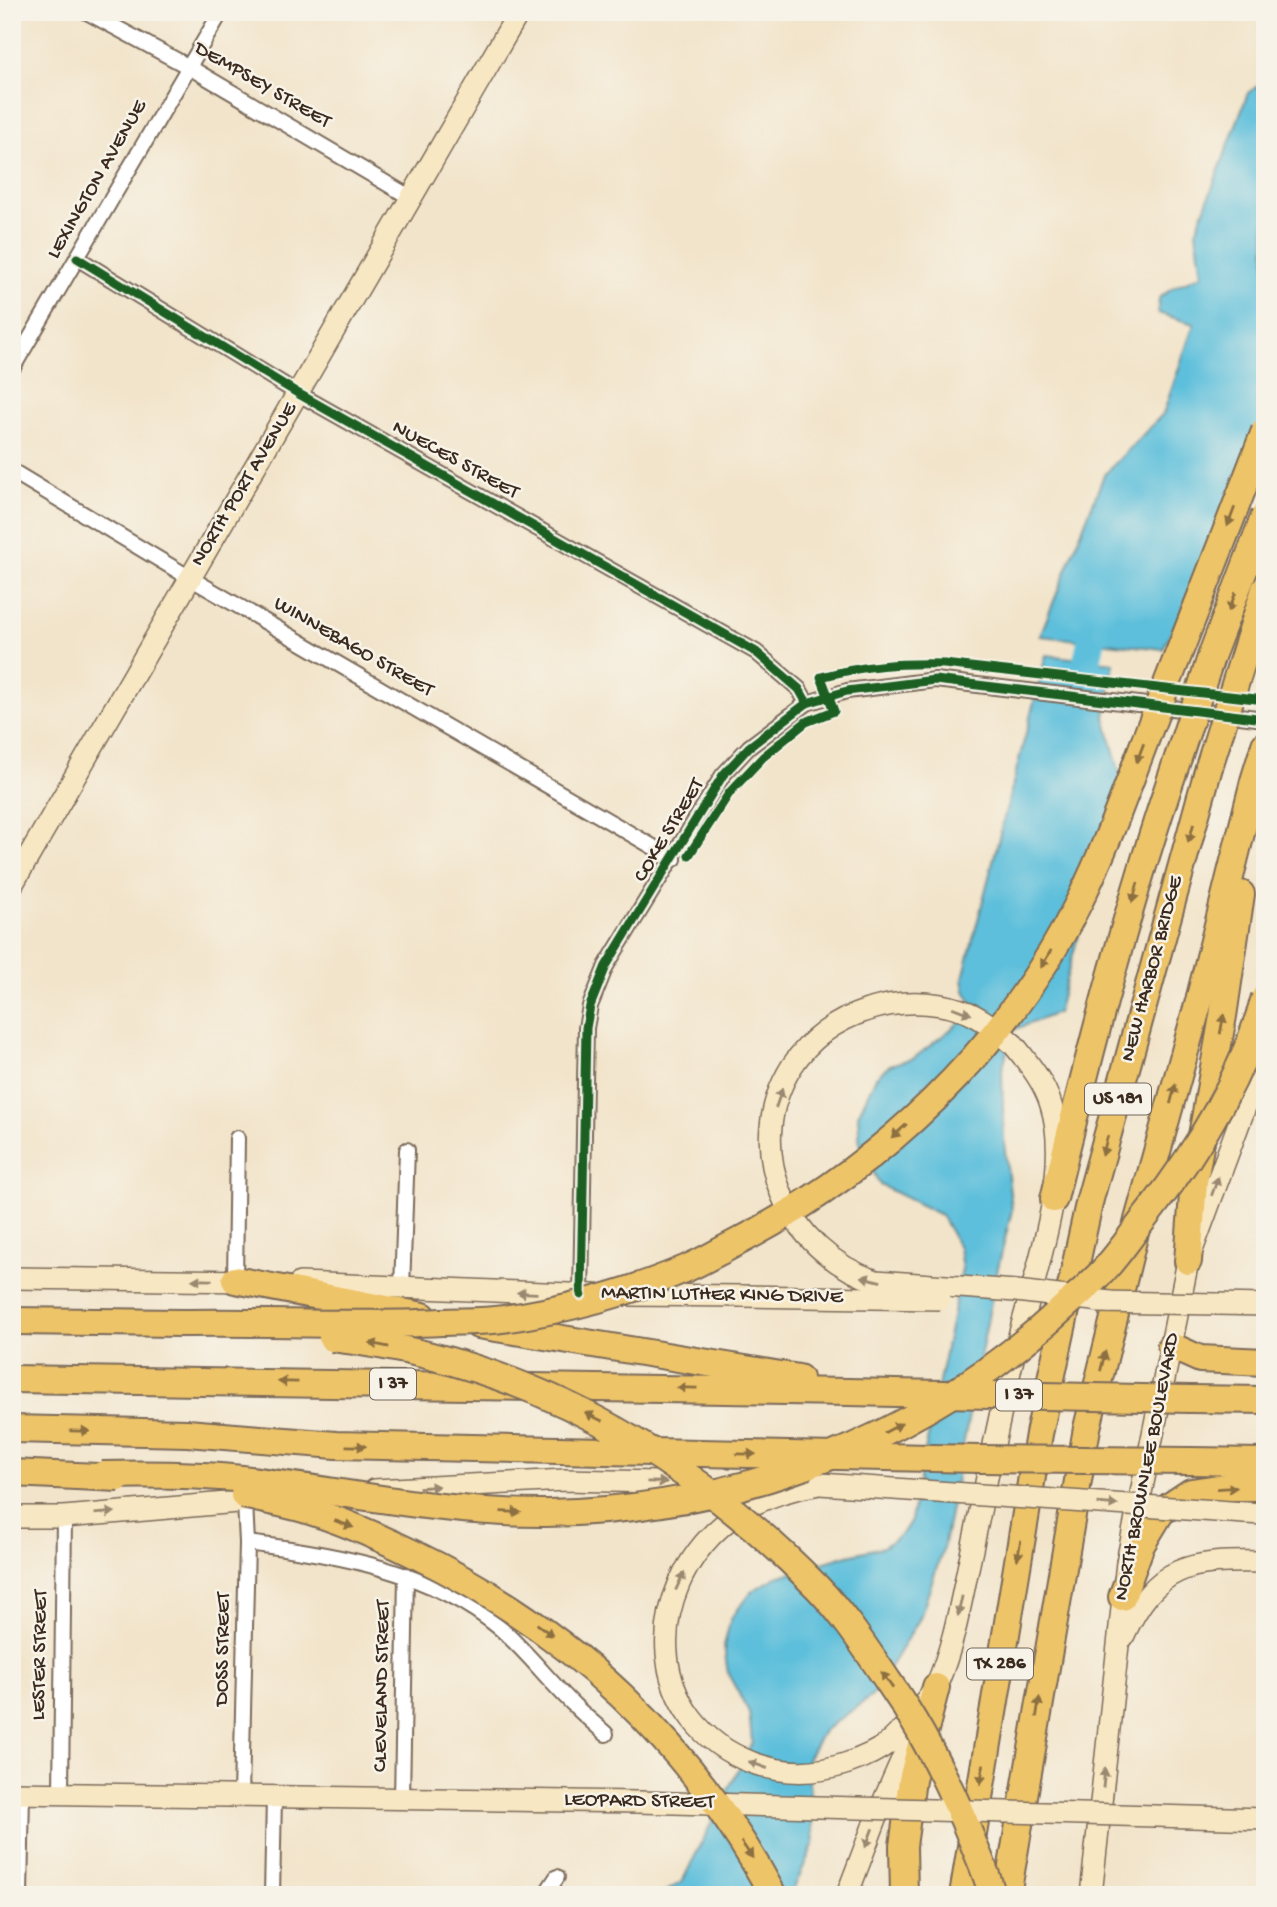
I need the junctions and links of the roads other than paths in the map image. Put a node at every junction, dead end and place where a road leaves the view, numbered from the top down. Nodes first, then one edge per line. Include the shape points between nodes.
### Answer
1 (88, 12) edge
2 (221, 12) edge
3 (519, 12) edge
4 (189, 67) junction
5 (413, 199) junction
6 (77, 258) junction
7 (12, 369) edge
8 (299, 394) junction
9 (1265, 431) edge
10 (12, 471) edge
11 (1265, 515) edge
12 (191, 578) junction
13 (1265, 589) edge
14 (807, 703) junction
15 (1265, 719) edge
16 (1265, 745) edge
17 (1254, 781) junction
18 (674, 859) junction
19 (12, 885) edge
20 (1265, 997) edge
21 (1265, 1053) edge
22 (1259, 1088) edge
23 (237, 1138) dead end
24 (407, 1150) dead end
25 (1054, 1199) junction
26 (1188, 1261) junction
27 (12, 1278) edge
28 (235, 1280) junction
29 (402, 1288) junction
30 (581, 1295) junction
31 (1110, 1302) junction
32 (1265, 1305) edge
33 (12, 1321) edge
34 (181, 1323) junction
35 (1171, 1346) junction
36 (1265, 1362) edge
37 (22, 1379) edge
38 (848, 1392) junction
39 (1265, 1400) edge
40 (1087, 1428) joint
41 (12, 1429) edge
42 (1039, 1434) joint
43 (1265, 1462) edge
44 (12, 1473) edge
45 (102, 1475) junction
46 (820, 1485) junction
47 (1265, 1487) edge
48 (245, 1502) junction
49 (1255, 1514) edge
50 (12, 1517) edge
51 (64, 1517) junction
52 (247, 1543) junction
53 (1265, 1562) edge
54 (406, 1575) junction
55 (1122, 1597) junction
56 (1116, 1652) junction
57 (936, 1686) junction
58 (606, 1734) dead end
59 (17, 1793) edge
60 (61, 1793) junction
61 (241, 1797) junction
62 (274, 1797) junction
63 (402, 1798) junction
64 (1265, 1819) edge
65 (556, 1877) dead end
66 (20, 1895) edge
67 (272, 1895) edge
68 (545, 1895) edge
69 (773, 1895) edge
70 (847, 1895) edge
71 (904, 1895) edge
72 (963, 1895) edge
73 (992, 1895) edge
74 (1007, 1895) edge
75 (1091, 1895) edge

1 - 4 street, DEMPSEY STREET
2 - 4 street, LEXINGTON AVENUE
3 - 5 main road, NORTH PORT AVENUE
4 - 5 street, DEMPSEY STREET
4 - 6 street, LEXINGTON AVENUE
5 - 8 main road, NORTH PORT AVENUE
6 - 7 street, LEXINGTON AVENUE
6 - 8 street, NUECES STREET
8 - 12 main road, NORTH PORT AVENUE
8 - 14 street, NUECES STREET via 756,652 799,689
9 -> 34 highway, bridge via 1080,900 1024,997 977,1055 874,1155 815,1197 708,1258 587,1303 501,1319 398,1325
10 - 12 street, WINNEBAGO STREET
11 -> 25 highway, bridge via 1212,653 1149,843 1101,1009
12 - 18 street, WINNEBAGO STREET
12 - 19 main road, NORTH PORT AVENUE
13 -> 42 highway, NEW HARBOR BRIDGE / US 181, bridge via 1209,767 1090,1199
14 - 15 street, COKE STREET via 847,691 935,680
14 - 18 street, COKE STREET via 749,747 723,775
16 - 17 highway, US 181
26 -> 17 highway via 1194,1181 1223,1016
40 -> 17 highway, US 181
18 - 30 street, COKE STREET via 606,966 590,1006
45 -> 20 highway, bridge via 188,1475 477,1511 544,1513 608,1511 691,1499 788,1474 891,1430 975,1380 1028,1341 1102,1272 1174,1181 1226,1097
21 - 22 main road, NORTH BROWNLEE BOULEVARD
26 -> 22 main road, NORTH BROWNLEE BOULEVARD
23 - 28 street
24 - 29 street
31 -> 25 main road, bridge via 888,1282 866,1278 837,1264 813,1244 792,1217 773,1169 776,1103 790,1069 804,1049 831,1028 883,1005 911,1001 964,1010 1014,1045 1038,1076 1051,1104 1058,1150
25 -> 57 main road via 1010,1372 955,1627
26 - 35 main road, NORTH BROWNLEE BOULEVARD
28 -> 27 main road, MARTIN LUTHER KING DRIVE
28 - 29 main road, MARTIN LUTHER KING DRIVE
28 - 38 highway via 397,1312 787,1374
30 -> 29 main road, MARTIN LUTHER KING DRIVE
30 - 31 main road, MARTIN LUTHER KING DRIVE, bridge
31 - 32 main road, MARTIN LUTHER KING DRIVE, bridge
33 - 34 highway
73 -> 34 highway, bridge via 950,1785 915,1719 846,1620 733,1509 665,1459 551,1396 427,1354 362,1341
35 - 36 highway via 1200,1359
35 - 55 main road, NORTH BROWNLEE BOULEVARD
38 -> 37 highway, I 37
38 - 39 highway, I 37, bridge
74 -> 40 highway, TX 286
41 -> 43 highway, bridge via 187,1433 336,1446
42 -> 72 highway, TX 286
44 - 45 highway, bridge
45 -> 69 highway, bridge via 239,1494 302,1509 376,1536 457,1574 527,1618 615,1689 693,1772
48 -> 46 main road via 323,1493 565,1480
46 -> 49 main road, bridge
57 -> 46 main road via 887,1746 826,1771 803,1773 770,1769 739,1758 699,1728 676,1692 666,1639 673,1596 683,1572 707,1540 757,1502
55 -> 47 highway via 1141,1545 1161,1512 1191,1492
51 -> 48 main road
48 - 52 street, DOSS STREET
50 - 51 main road
51 - 60 street, LESTER STREET
52 - 54 street via 296,1549
52 - 61 street, DOSS STREET
53 - 56 main road via 1208,1562 1170,1574 1133,1616
54 - 58 street via 499,1627
54 - 63 street, CLEVELAND STREET
55 - 56 main road, NORTH BROWNLEE BOULEVARD
75 -> 56 main road, NORTH BROWNLEE BOULEVARD
57 -> 70 main road via 900,1761
57 - 71 highway via 912,1780 902,1846
59 - 60 main road, LEOPARD STREET
59 - 66 street
60 - 61 main road, LEOPARD STREET
61 - 62 main road, LEOPARD STREET
62 - 63 main road, LEOPARD STREET
62 - 67 street
63 - 64 main road, LEOPARD STREET, bridge
65 - 68 street

